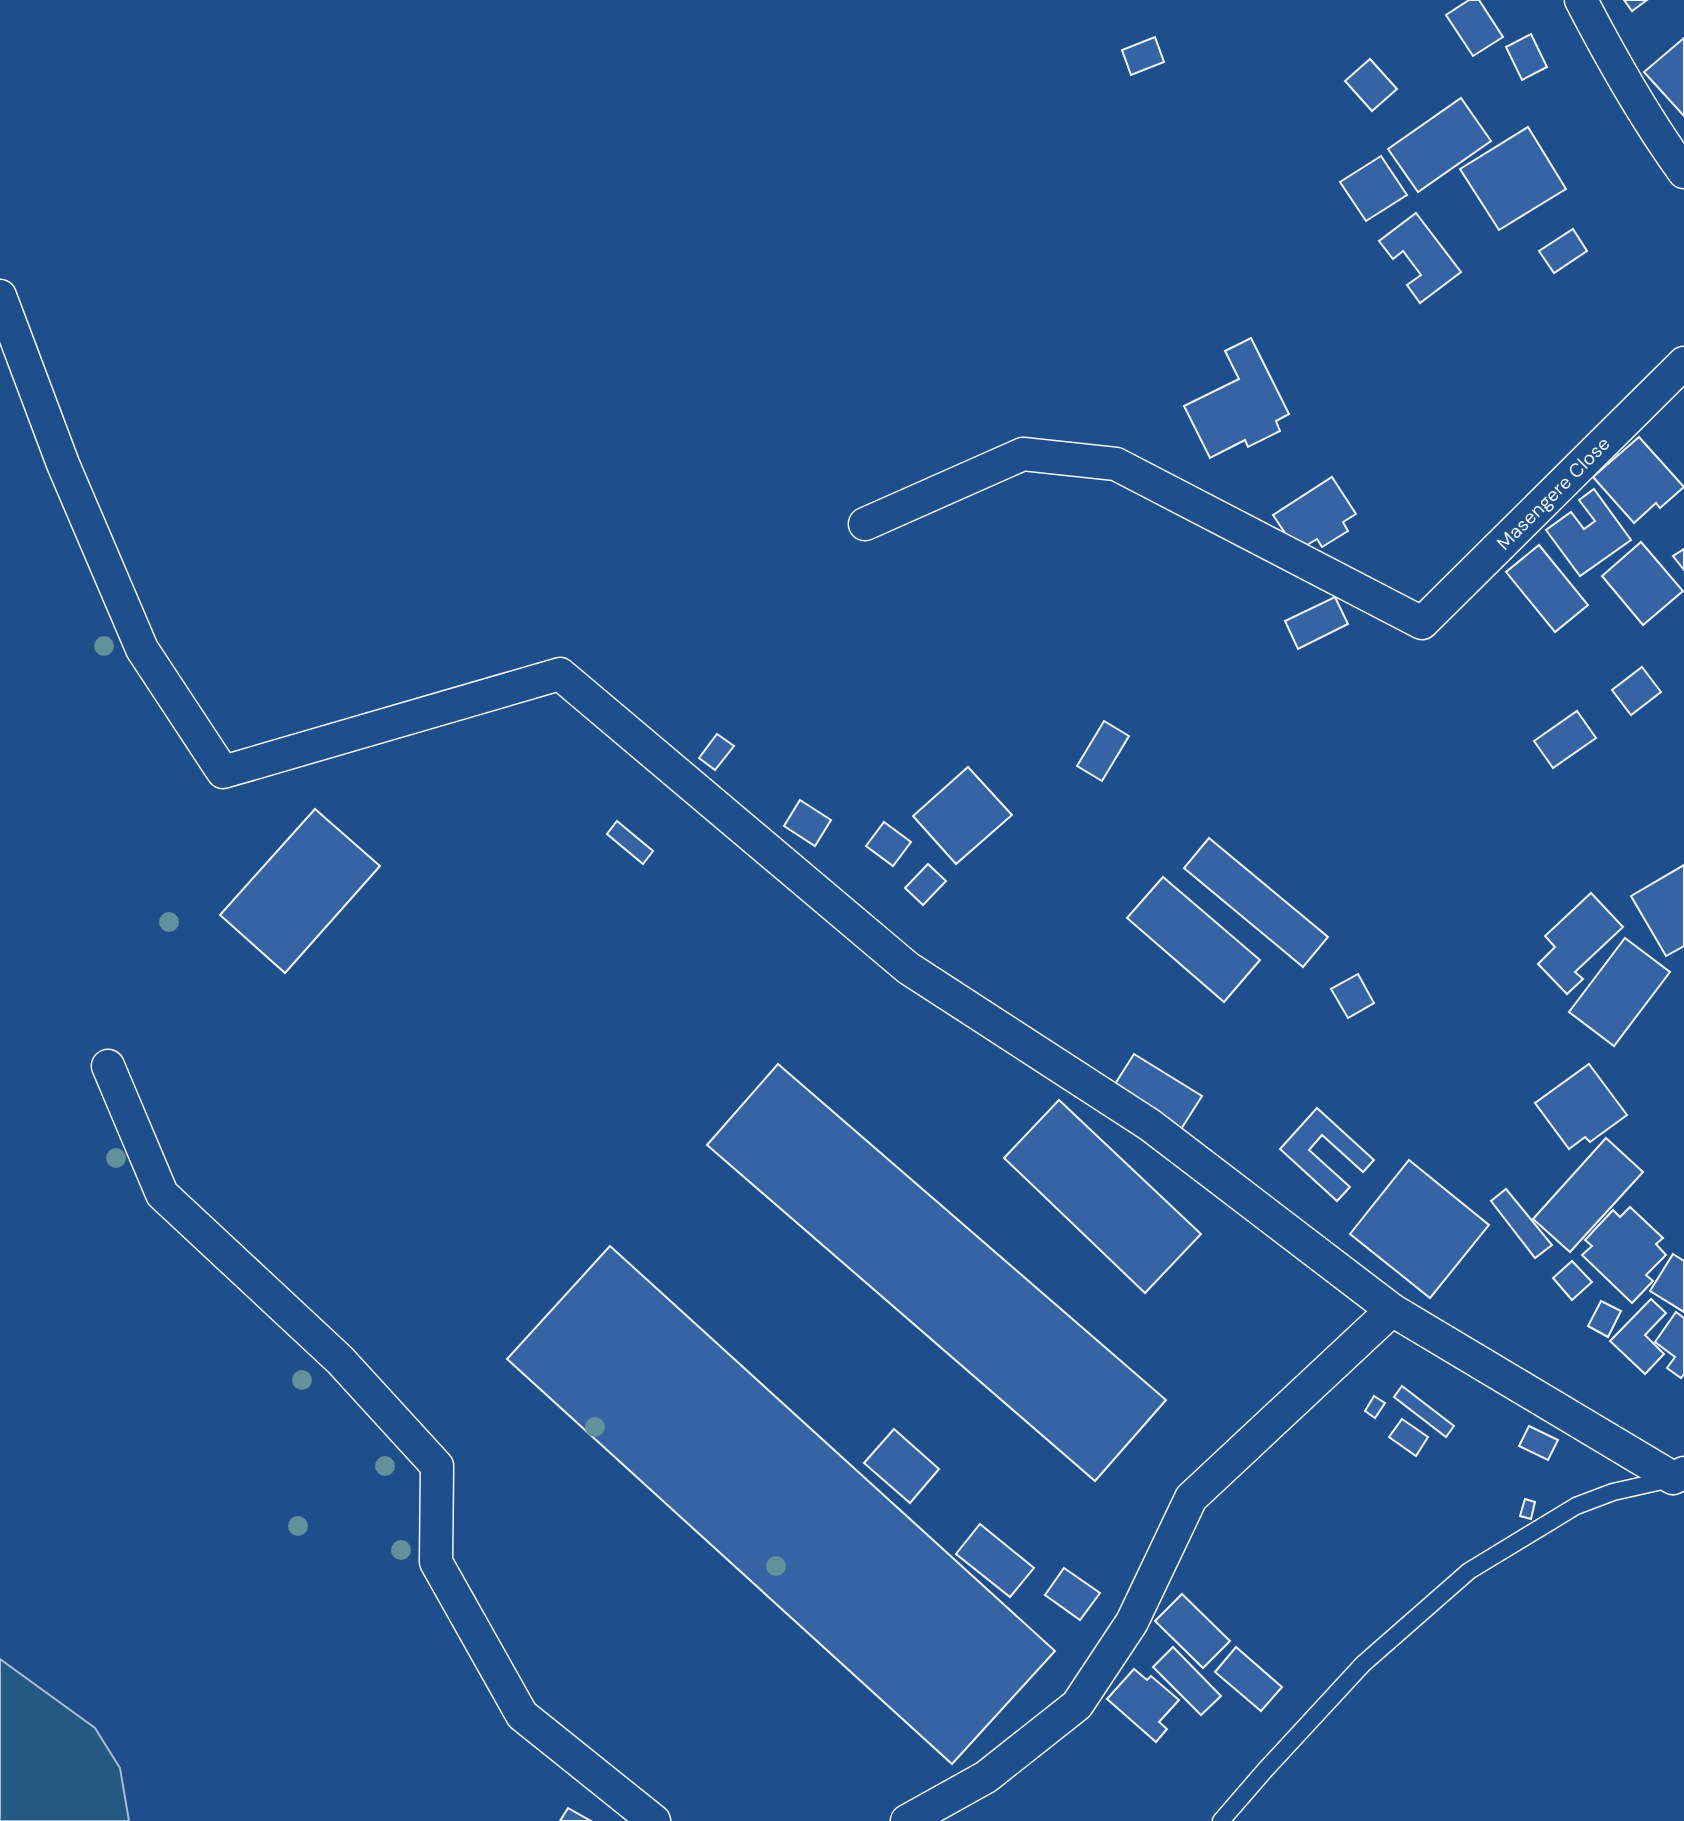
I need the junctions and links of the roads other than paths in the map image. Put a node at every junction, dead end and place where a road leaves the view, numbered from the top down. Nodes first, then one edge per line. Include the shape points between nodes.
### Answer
1 (1581, 0) edge
2 (1684, 172) edge
3 (0, 296) edge
4 (1684, 363) edge
5 (864, 524) dead end
6 (108, 1066) dead end
7 (1392, 1310) junction
8 (1679, 1476) edge
9 (654, 1821) edge
10 (907, 1821) edge
11 (1222, 1821) edge

1 - 2 street via 1615,66
3 - 7 street via 63,464 142,649 223,772 560,674 908,968 1150,1125
4 - 5 street, Masengere Close via 1422,624 1116,464 1023,454
6 - 9 street via 162,1194 340,1360 437,1466 436,1562 522,1715
7 - 8 street
7 - 10 street via 1191,1498 1132,1622 1077,1706 986,1777
8 - 11 lane via 1576,1506 1469,1571 1363,1664

